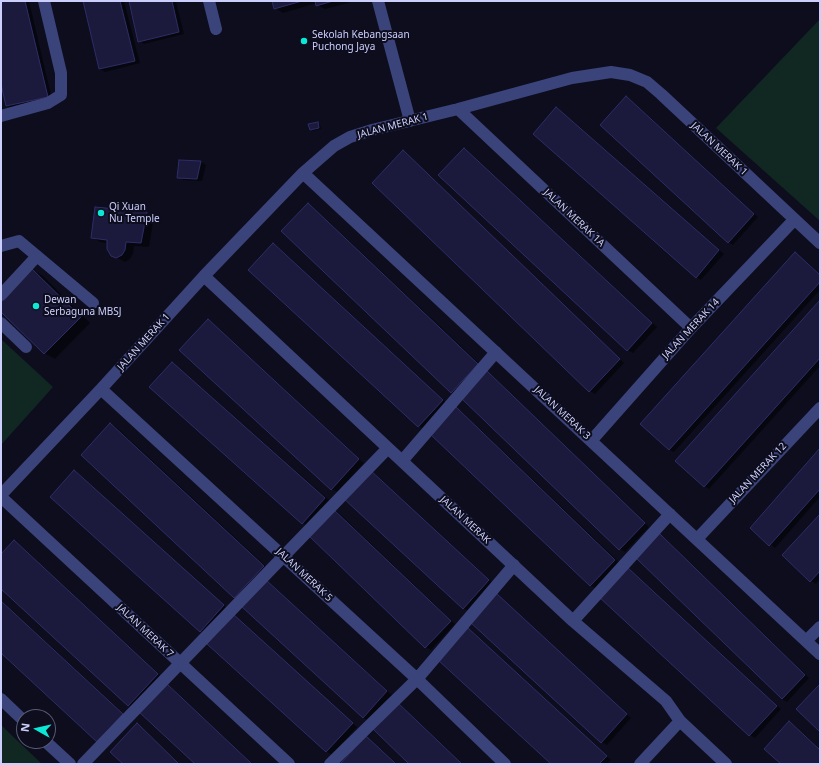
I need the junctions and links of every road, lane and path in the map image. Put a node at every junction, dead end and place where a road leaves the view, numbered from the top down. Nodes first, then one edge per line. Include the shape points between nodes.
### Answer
1 (44, 1) edge
2 (209, 1) edge
3 (378, 1) edge
4 (216, 29) dead end
5 (458, 109) junction
6 (1, 116) edge
7 (410, 121) junction
8 (303, 173) junction
9 (794, 220) junction
10 (820, 243) edge
11 (1, 246) edge
12 (37, 256) junction
13 (204, 276) junction
14 (1, 295) edge
15 (93, 302) dead end
16 (1, 322) edge
17 (691, 328) junction
18 (26, 347) dead end
19 (496, 352) junction
20 (101, 389) junction
21 (820, 408) edge
22 (591, 440) junction
23 (388, 448) junction
24 (402, 461) junction
25 (1, 496) edge
26 (670, 514) junction
27 (697, 539) junction
28 (284, 556) junction
29 (514, 565) junction
30 (573, 621) junction
31 (820, 626) edge
32 (806, 641) junction
33 (820, 654) edge
34 (180, 664) junction
35 (417, 679) junction
36 (1, 699) edge
37 (16, 713) edge
38 (680, 721) junction
39 (54, 749) edge
40 (70, 764) edge
41 (83, 764) edge
42 (289, 764) edge
43 (330, 764) edge
44 (505, 764) edge
45 (640, 764) edge
46 (726, 764) edge

1 - 6 street via 61,73 60,95 48,103
2 - 4 street
3 - 7 street
5 - 7 street, JALAN MERAK 1
5 - 9 street, JALAN MERAK 1 via 572,78 611,72 630,75 647,82
5 - 17 street, JALAN MERAK 1A
7 - 8 street, JALAN MERAK 1 via 350,137 334,146
8 - 13 street, JALAN MERAK 1
8 - 19 street, JALAN MERAK 3
9 - 10 street, JALAN MERAK 1
9 - 17 street, JALAN MERAK 14
11 - 12 street via 19,241
12 - 14 street
12 - 15 street
13 - 20 street, JALAN MERAK 1
13 - 23 street, JALAN MERAK
16 - 18 street
17 - 22 street, JALAN MERAK 14
19 - 22 street, JALAN MERAK 3
19 - 24 street
20 - 25 street, JALAN MERAK 1
20 - 28 street, JALAN MERAK 5
21 - 27 street, JALAN MERAK 12
22 - 26 street, JALAN MERAK 3
23 - 24 street, JALAN MERAK
23 - 28 street
24 - 29 street, JALAN MERAK
25 - 34 street, JALAN MERAK 7
26 - 27 street, JALAN MERAK 3
26 - 30 street
27 - 32 street, JALAN MERAK 3
28 - 34 street
28 - 35 street, JALAN MERAK 5
29 - 30 street, JALAN MERAK
29 - 35 street
30 - 38 street, JALAN MERAK via 666,701
31 - 32 street
32 - 33 street, JALAN MERAK 3
34 - 41 street
34 - 42 street, JALAN MERAK 7
35 - 43 street
35 - 44 street, JALAN MERAK 5
36 - 37 street
38 - 45 street
38 - 46 street, JALAN MERAK
39 - 40 street

